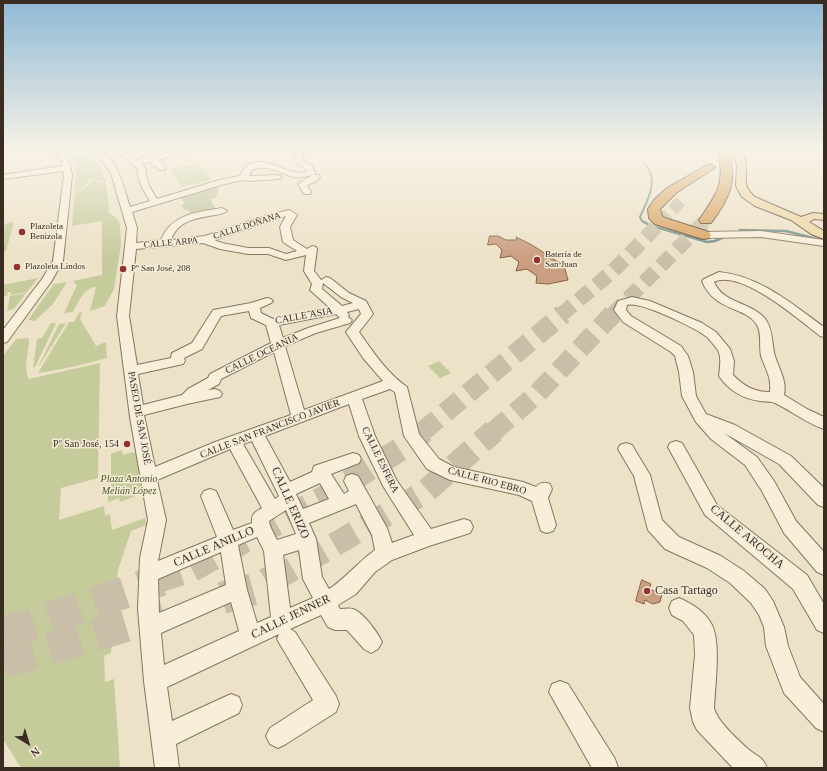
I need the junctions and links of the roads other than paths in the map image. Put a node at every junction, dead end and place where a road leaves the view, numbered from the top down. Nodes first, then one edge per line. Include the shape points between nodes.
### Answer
1 (67, 186) edge
2 (119, 186) edge
3 (146, 186) edge
4 (214, 186) edge
5 (303, 186) edge
6 (677, 186) edge
7 (696, 186) edge
8 (725, 186) edge
9 (742, 186) edge
10 (750, 186) edge
11 (307, 192) dead end
12 (688, 194) tunnel mouth
13 (155, 202) junction
14 (180, 207) junction
15 (127, 211) junction
16 (222, 211) dead end
17 (814, 219) edge
18 (706, 220) tunnel mouth
19 (704, 235) joint
20 (824, 235) edge
21 (205, 240) junction
22 (165, 243) junction
23 (824, 243) edge
24 (131, 246) junction
25 (308, 251) junction
26 (326, 280) dead end
27 (267, 301) dead end
28 (254, 306) junction
29 (365, 310) junction
30 (343, 315) junction
31 (272, 322) junction
32 (352, 332) junction
33 (824, 333) edge
34 (3, 339) edge
35 (278, 346) junction
36 (130, 371) junction
37 (392, 383) junction
38 (215, 394) dead end
39 (354, 397) junction
40 (776, 397) junction
41 (187, 399) junction
42 (137, 412) junction
43 (299, 418) junction
44 (701, 418) junction
45 (824, 423) edge
46 (256, 433) junction
47 (234, 442) junction
48 (676, 447) dead end
49 (626, 449) dead end
50 (353, 459) dead end
51 (323, 474) junction
52 (149, 476) junction
53 (287, 495) junction
54 (210, 496) dead end
55 (824, 500) edge
56 (340, 503) junction
57 (272, 510) junction
58 (298, 519) junction
59 (547, 525) dead end
60 (261, 527) junction
61 (464, 527) dead end
62 (427, 538) junction
63 (307, 539) junction
64 (228, 540) junction
65 (273, 550) junction
66 (385, 554) junction
67 (824, 566) edge
68 (148, 574) junction
69 (237, 590) junction
70 (326, 602) junction
71 (679, 608) dead end
72 (824, 623) edge
73 (150, 627) junction
74 (285, 631) junction
75 (251, 637) junction
76 (371, 642) dead end
77 (155, 681) junction
78 (560, 692) dead end
79 (231, 705) dead end
80 (824, 720) edge
81 (278, 736) dead end
82 (163, 738) junction
83 (167, 768) edge
84 (606, 768) edge
85 (755, 768) edge

1 - 34 street via 58,261
2 - 15 street, PASEO DE SAN JOSÉ
3 - 13 street
4 - 14 street
5 - 11 street
6 - 19 highway via 657,203 654,209 656,218
7 - 12 highway
8 - 18 highway via 717,207
9 - 17 main road via 744,192 755,201
10 - 17 main road via 765,202
13 - 14 street
13 - 15 street
14 - 16 street
14 - 22 street
15 - 24 street, PASEO DE SAN JOSÉ via 132,228
17 - 20 main road via 810,229
19 - 23 street via 761,234
21 - 22 street, CALLE ARPA
21 - 25 street, CALLE ARPA via 220,246 248,251 269,251 286,257
21 - 25 street, CALLE DOÑANA via 288,213 292,215 284,226 288,242
22 - 24 street, CALLE ARPA
24 - 36 street, PASEO DE SAN JOSÉ via 123,316
25 - 30 street via 309,271 318,284 316,290
26 - 29 street via 345,295 362,303
27 - 28 street
28 - 31 street, CALLE ASIA via 255,315
28 - 36 street via 217,313 197,346 177,356 178,361
29 - 30 street, CALLE ASIA
29 - 32 street via 361,323
30 - 31 street, CALLE ASIA
30 - 32 street, CALLE RIO EBRO
30 - 35 street, CALLE OCEANIA
31 - 35 street
32 - 37 street, CALLE RIO EBRO
33 - 40 street via 768,293 741,278 712,277 708,281 710,290 719,297 743,308 760,321 766,332 767,353 779,387
35 - 41 street, CALLE OCEANIA via 215,377 214,381 193,392
35 - 43 street
36 - 42 street, PASEO DE SAN JOSÉ
37 - 39 street, CALLE SAN FRANCISCO JAVIER
37 - 59 street, CALLE RIO EBRO via 402,390 412,436 433,464 450,473 542,493
38 - 41 street
39 - 43 street, CALLE SAN FRANCISCO JAVIER
39 - 62 street, CALLE ESFERA via 367,436 391,486
40 - 44 street via 758,397 740,391 726,376 727,361 724,349 712,335 698,326 646,303 632,300 622,303 620,310 627,319 676,349 681,356 690,396
40 - 45 street
41 - 42 street
42 - 52 street, PASEO DE SAN JOSÉ
43 - 46 street, CALLE SAN FRANCISCO JAVIER
44 - 55 street via 730,429 785,460
44 - 67 street via 716,435 750,460 768,486 790,527
46 - 47 street, CALLE SAN FRANCISCO JAVIER
46 - 53 street, CALLE ERIZO
47 - 52 street, CALLE SAN FRANCISCO JAVIER
47 - 57 street
48 - 72 street, CALLE AROCHA via 711,510 800,582
49 - 80 street via 642,475 654,524 672,543 714,562 737,577 758,596 774,627 777,646 792,685
50 - 51 street, CALLE ANILLO via 320,471
51 - 53 street, CALLE ANILLO
51 - 56 street
52 - 68 street, PASEO DE SAN JOSÉ via 157,520
53 - 57 street, CALLE ANILLO
53 - 58 street, CALLE ERIZO
54 - 64 street
56 - 58 street
56 - 66 street via 356,488 381,534
57 - 60 street, CALLE ANILLO via 260,518
58 - 63 street, CALLE ERIZO
60 - 64 street, CALLE ANILLO
60 - 65 street
61 - 62 street, CALLE JENNER
62 - 66 street, CALLE JENNER
63 - 65 street
63 - 70 street, CALLE ERIZO via 313,579
64 - 68 street, CALLE ANILLO
64 - 69 street
65 - 74 street
66 - 70 street, CALLE JENNER via 368,566 349,587
68 - 73 street, PASEO DE SAN JOSÉ
69 - 73 street
69 - 75 street
70 - 74 street, CALLE JENNER
70 - 76 street, CALLE ERIZO via 335,620 352,619
71 - 85 street via 690,614 704,631 706,655 702,708 705,722 740,758
73 - 77 street, PASEO DE SAN JOSÉ
74 - 75 street, CALLE JENNER
74 - 81 street via 328,704
75 - 77 street, CALLE JENNER
77 - 82 street, PASEO DE SAN JOSÉ
78 - 84 street
79 - 82 street
82 - 83 street, PASEO DE SAN JOSÉ

